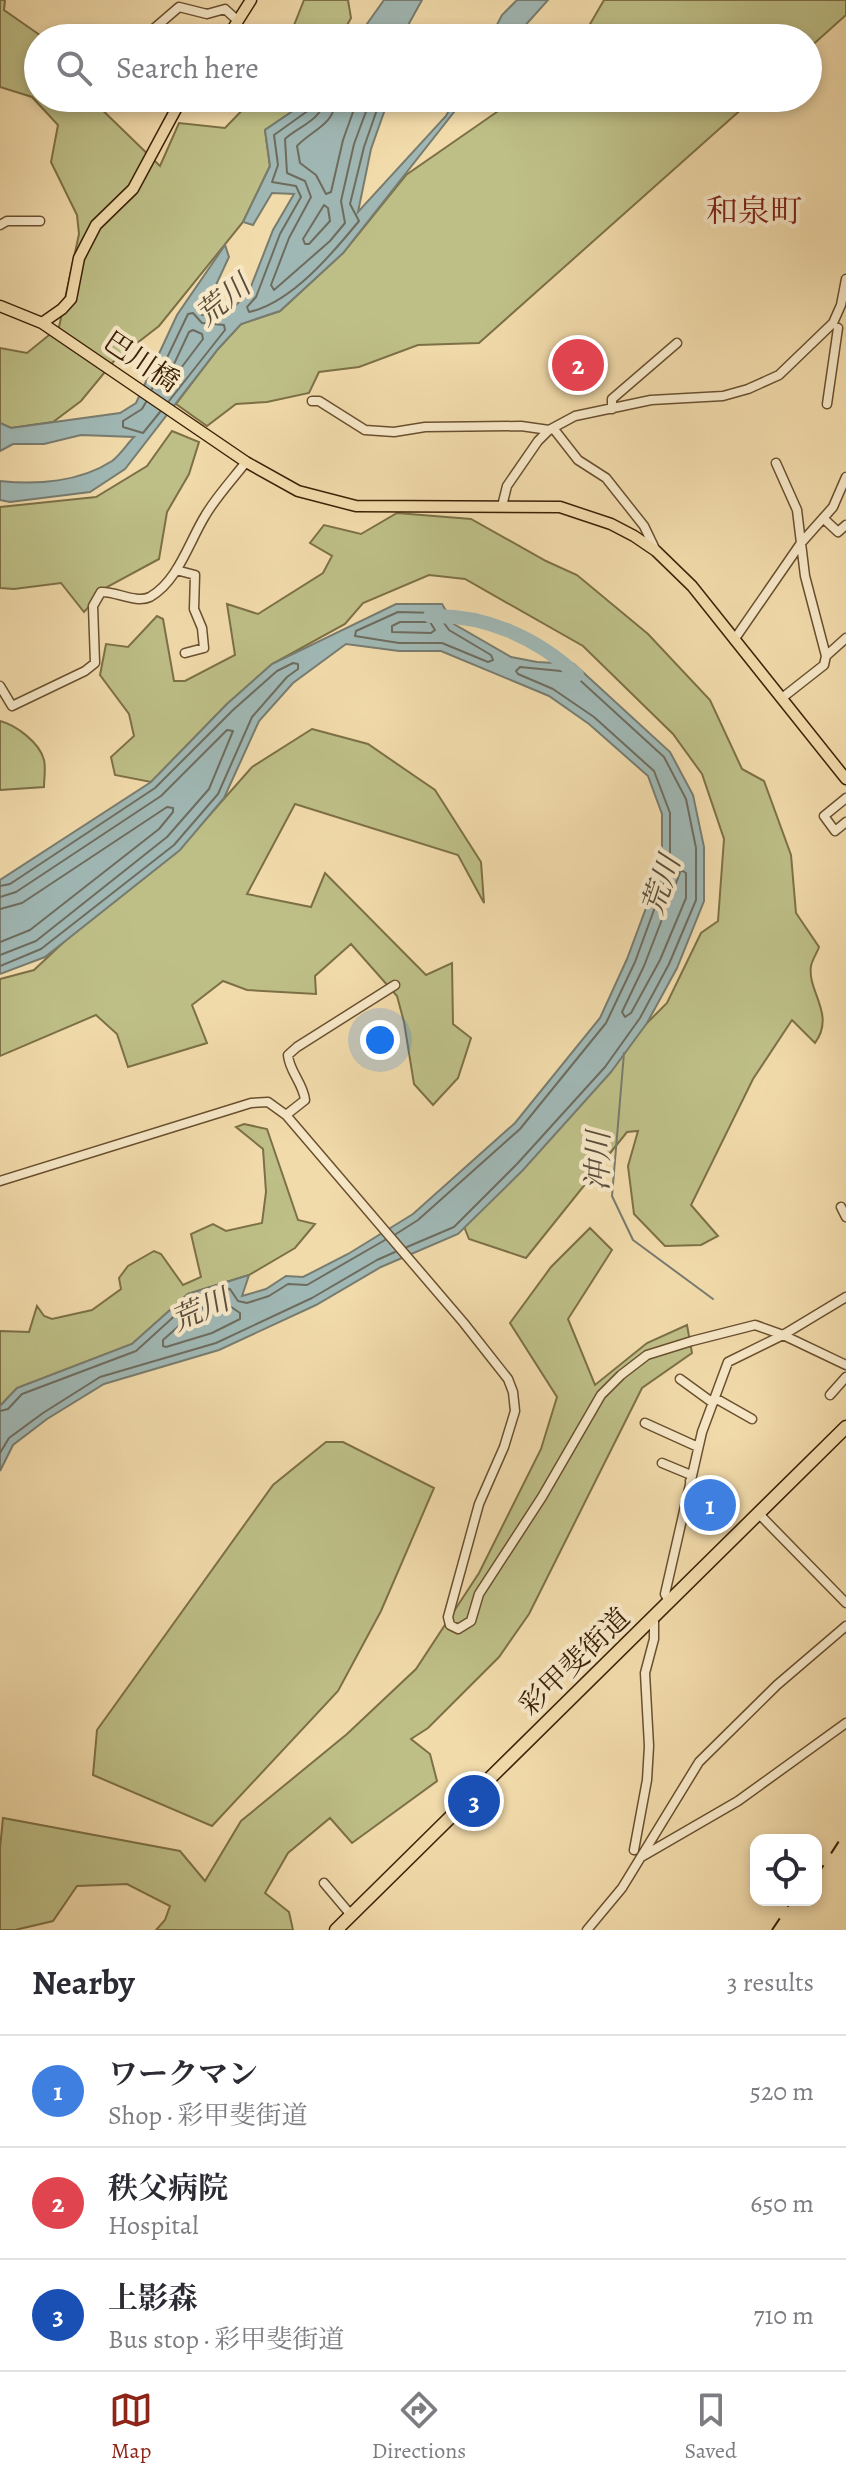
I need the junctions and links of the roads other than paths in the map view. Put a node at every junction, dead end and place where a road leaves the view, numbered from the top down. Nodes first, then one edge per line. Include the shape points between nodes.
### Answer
1 (251, 0) edge
2 (238, 21) junction
3 (159, 24) edge
4 (236, 24) edge
5 (174, 112) edge
6 (40, 221) dead end
7 (0, 225) edge
8 (846, 279) edge
9 (0, 306) edge
10 (46, 325) junction
11 (835, 325) junction
12 (846, 337) edge
13 (677, 343) dead end
14 (312, 401) dead end
15 (827, 404) dead end
16 (612, 409) junction
17 (551, 429) junction
18 (246, 462) junction
19 (776, 463) dead end
20 (846, 477) edge
21 (843, 493) edge
22 (502, 506) junction
23 (823, 518) junction
24 (846, 525) edge
25 (801, 543) junction
26 (656, 551) junction
27 (176, 570) junction
28 (846, 638) edge
29 (734, 640) junction
30 (185, 653) dead end
31 (826, 656) junction
32 (0, 686) edge
33 (782, 698) junction
34 (846, 779) edge
35 (846, 798) edge
36 (846, 822) edge
37 (395, 985) dead end
38 (286, 1115) junction
39 (0, 1181) edge
40 (841, 1207) dead end
41 (846, 1219) edge
42 (845, 1228) edge
43 (846, 1297) edge
44 (783, 1335) junction
45 (846, 1365) edge
46 (846, 1377) edge
47 (680, 1379) dead end
48 (830, 1395) dead end
49 (714, 1400) junction
50 (752, 1419) dead end
51 (645, 1423) dead end
52 (846, 1427) edge
53 (698, 1447) junction
54 (662, 1463) dead end
55 (691, 1478) junction
56 (708, 1489) dead end
57 (758, 1513) junction
58 (669, 1601) junction
59 (846, 1603) edge
60 (654, 1617) junction
61 (846, 1626) edge
62 (846, 1723) edge
63 (638, 1853) junction
64 (324, 1883) dead end
65 (351, 1915) junction
66 (336, 1930) edge
67 (587, 1930) edge

1 - 2 main road
2 - 3 street via 225,9 207,14 179,7
2 - 4 main road
5 - 10 main road via 133,189 96,225 79,258 71,299
6 - 7 street
8 - 11 street
9 - 10 main road, 巴川橋
10 - 18 main road, 巴川橋
11 - 12 street
11 - 15 street
11 - 16 street via 779,375 748,389
13 - 16 street via 612,399
14 - 17 street via 365,430
16 - 17 street via 575,416
17 - 22 street via 507,486
17 - 26 street via 578,460 606,478 644,526
18 - 22 main road, 巴川橋 via 298,491 346,504
18 - 27 street via 206,514
19 - 25 street via 797,510
20 - 21 street
21 - 23 street
22 - 26 main road, 巴川橋 via 560,507 611,524
23 - 24 street via 838,532
23 - 25 street
25 - 29 street
25 - 31 street
26 - 29 main road, 巴川橋 via 692,586
27 - 30 street via 195,575 194,609 203,638 204,648
27 - 32 street via 149,597 101,592 95,598 95,663 85,671 12,706
28 - 31 street
29 - 33 main road, 巴川橋
31 - 33 street via 824,665
33 - 34 main road, 巴川橋
35 - 36 street via 824,816 835,831
37 - 38 street via 288,1055 305,1100
38 - 39 street via 268,1102 251,1103
38 - 44 street via 463,1322 513,1392 515,1411 479,1504 448,1617 458,1629 471,1621 479,1594 601,1395 621,1375 647,1355 734,1329 755,1325
40 - 41 street
41 - 42 street
43 - 44 street
44 - 45 street
44 - 49 street via 728,1362
46 - 48 street
47 - 49 street
49 - 50 street
49 - 53 street
51 - 53 street
52 - 57 highway, 彩甲斐街道
53 - 55 street
54 - 55 street
55 - 56 street
55 - 58 street via 665,1594
57 - 58 highway, 彩甲斐街道
57 - 59 street
58 - 60 highway, 彩甲斐街道
60 - 63 street via 645,1673 649,1746
60 - 65 highway, 彩甲斐街道
61 - 63 street via 699,1762
62 - 63 street via 738,1801
63 - 67 street via 622,1888
64 - 65 street
65 - 66 highway, 彩甲斐街道

